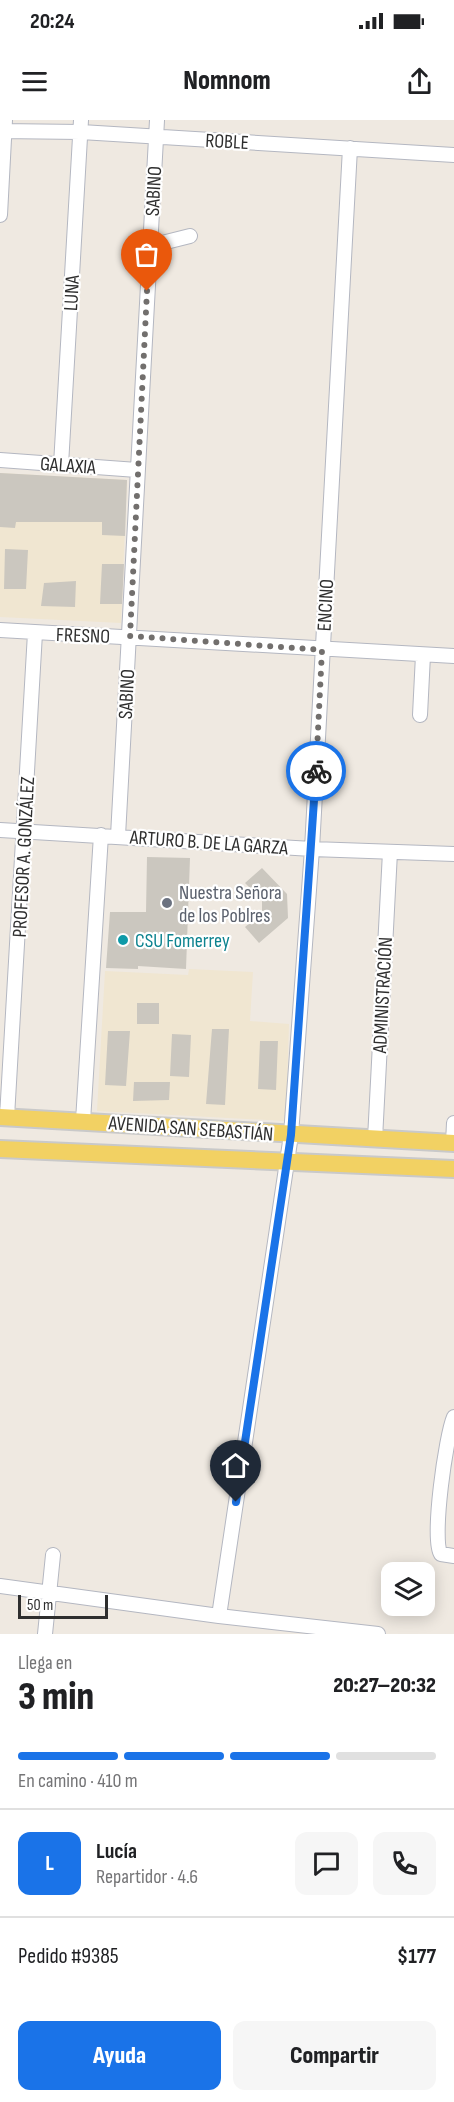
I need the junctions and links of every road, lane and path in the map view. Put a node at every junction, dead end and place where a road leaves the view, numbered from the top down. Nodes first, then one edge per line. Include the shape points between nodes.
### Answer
1 (157, 120) edge
2 (81, 126) edge
3 (3, 127) edge
4 (156, 136) junction
5 (350, 148) junction
6 (454, 155) edge
7 (0, 215) edge
8 (190, 236) dead end
9 (150, 246) junction
10 (0, 460) edge
11 (61, 465) junction
12 (137, 470) junction
13 (0, 630) edge
14 (35, 633) junction
15 (130, 636) junction
16 (322, 650) junction
17 (423, 655) junction
18 (454, 656) edge
19 (420, 715) dead end
20 (0, 830) edge
21 (25, 832) junction
22 (101, 835) junction
23 (118, 836) junction
24 (312, 849) junction
25 (390, 852) junction
26 (454, 854) edge
27 (3, 1117) edge
28 (83, 1121) junction
29 (454, 1123) edge
30 (291, 1135) junction
31 (375, 1139) junction
32 (454, 1143) edge
33 (0, 1149) edge
34 (287, 1162) junction
35 (454, 1170) edge
36 (454, 1417) edge
37 (53, 1555) dead end
38 (447, 1555) edge
39 (0, 1586) edge
40 (50, 1593) junction
41 (219, 1616) junction
42 (45, 1634) edge
43 (378, 1634) edge

1 - 4 street, SABINO
2 - 3 street, ROBLE
2 - 4 street, ROBLE
2 - 11 street, LUNA
3 - 7 street
4 - 5 street, ROBLE
4 - 9 street, SABINO
5 - 6 street, ROBLE
5 - 16 street, ENCINO
8 - 9 street
9 - 12 street, SABINO
10 - 11 street, GALAXIA
11 - 12 street, GALAXIA
12 - 15 street, SABINO
13 - 14 street, FRESNO
14 - 15 street, FRESNO
14 - 21 street, PROFESOR A. GONZÁLEZ
15 - 16 street, FRESNO
15 - 23 street, SABINO
16 - 17 street, FRESNO
16 - 24 street, ENCINO
17 - 18 street, FRESNO
17 - 19 street
20 - 21 street, ARTURO B. DE LA GARZA
21 - 22 street, ARTURO B. DE LA GARZA
21 - 27 street, PROFESOR A. GONZÁLEZ
22 - 23 street, ARTURO B. DE LA GARZA
22 - 28 street
23 - 24 street, ARTURO B. DE LA GARZA
24 - 25 street, ARTURO B. DE LA GARZA
24 - 30 street, ENCINO
25 - 26 street, ARTURO B. DE LA GARZA
25 - 31 street, ADMINISTRACIÓN
27 - 28 main road, AVENIDA SAN SEBASTIÁN
28 - 30 main road, AVENIDA SAN SEBASTIÁN
29 - 32 street
30 - 31 main road, AVENIDA SAN SEBASTIÁN
30 - 34 street, ENCINO
31 - 32 main road, AVENIDA SAN SEBASTIÁN
33 - 34 main road, AVENIDA SAN SEBASTIÁN
34 - 35 main road, AVENIDA SAN SEBASTIÁN
34 - 41 street, ENCINO
36 - 38 street via 448,1435 436,1545
37 - 40 street
39 - 40 street
40 - 41 street
40 - 42 street
41 - 43 street

